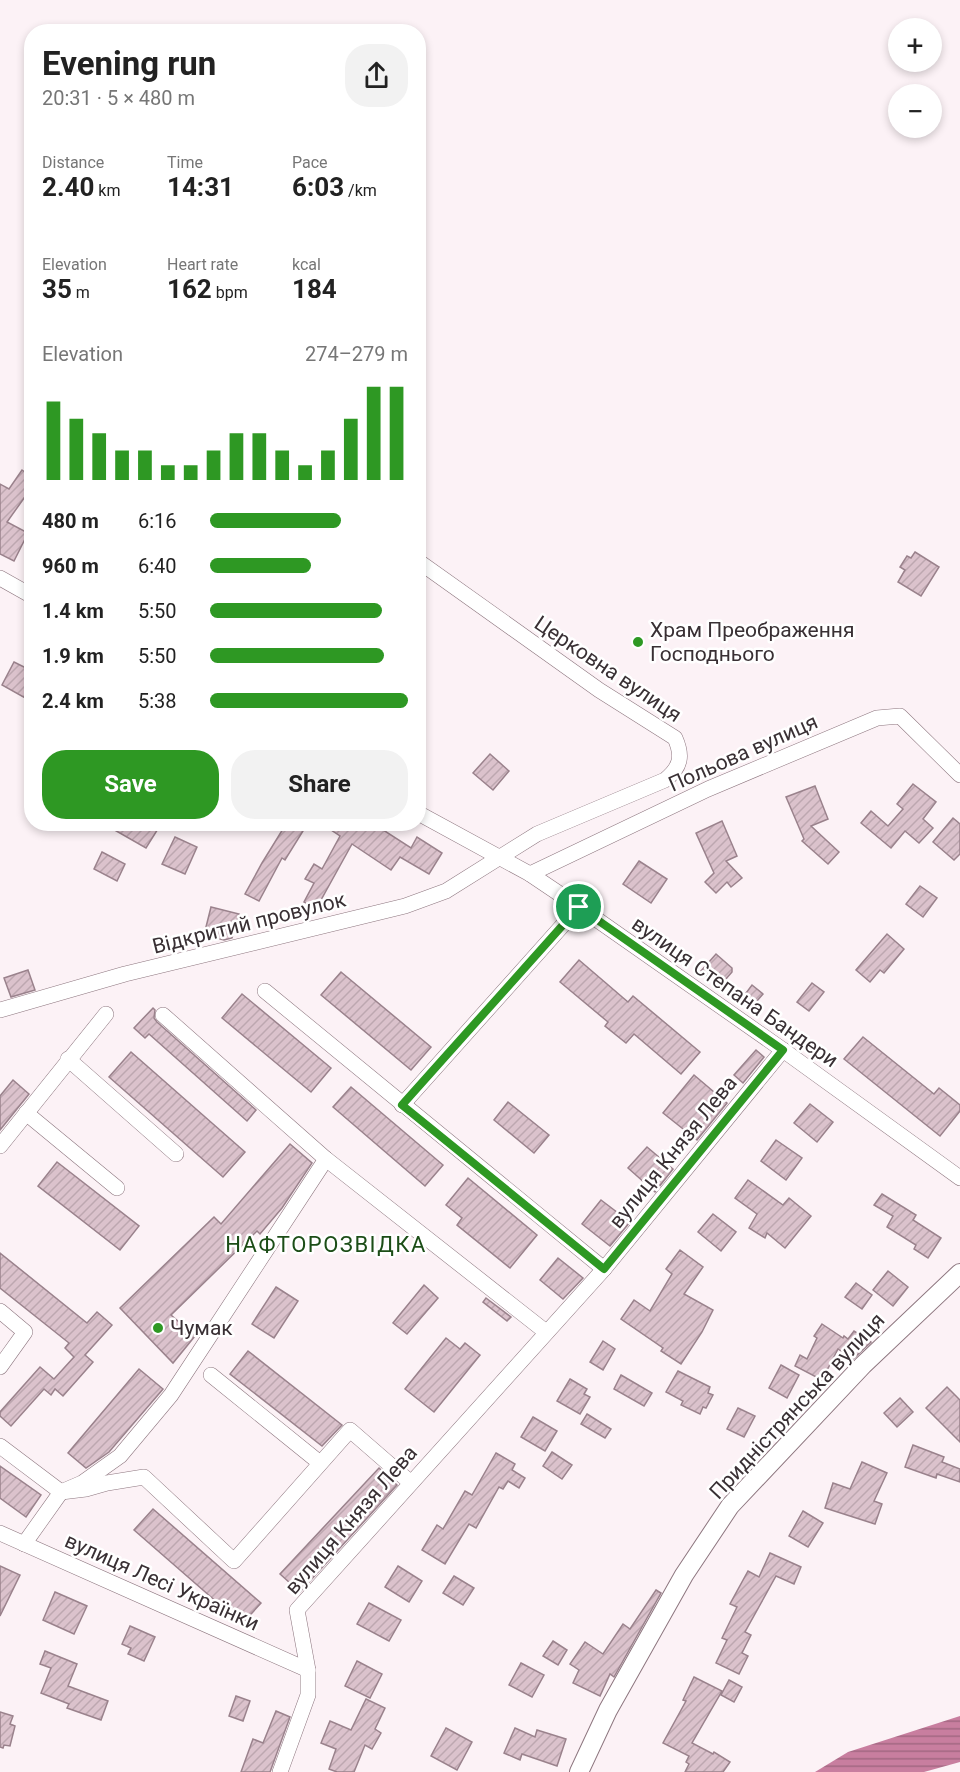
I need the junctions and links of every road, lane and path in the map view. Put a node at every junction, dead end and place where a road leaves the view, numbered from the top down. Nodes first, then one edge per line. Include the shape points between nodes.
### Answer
1 (426, 567) edge
2 (0, 578) edge
3 (24, 592) edge
4 (960, 775) edge
5 (426, 817) edge
6 (500, 858) junction
7 (530, 874) junction
8 (579, 907) junction
9 (266, 991) dead end
10 (0, 1010) edge
11 (106, 1014) dead end
12 (164, 1015) dead end
13 (783, 1050) junction
14 (68, 1059) junction
15 (402, 1105) junction
16 (26, 1113) junction
17 (0, 1146) edge
18 (176, 1154) dead end
19 (326, 1158) junction
20 (960, 1178) edge
21 (117, 1188) dead end
22 (604, 1269) junction
23 (960, 1273) edge
24 (0, 1311) edge
25 (546, 1332) junction
26 (0, 1367) edge
27 (211, 1375) dead end
28 (0, 1446) edge
29 (320, 1463) junction
30 (411, 1483) junction
31 (61, 1492) junction
32 (0, 1533) edge
33 (24, 1544) junction
34 (308, 1670) junction
35 (280, 1772) edge
36 (579, 1772) edge

1 - 6 street, Церковна вулиця via 599,690 675,738 680,751 680,762 665,780 537,834
2 - 3 street
4 - 7 street, Польова вулиця via 900,716 877,718 708,789
5 - 6 street, вулиця Степана Бандери
6 - 7 street, вулиця Степана Бандери
6 - 10 street, Відкритий провулок via 446,891 405,906 125,974
7 - 8 street, вулиця Степана Бандери
8 - 13 street, вулиця Степана Бандери
8 - 15 street
9 - 15 street
11 - 14 street
12 - 19 street
13 - 20 street, вулиця Степана Бандери
13 - 22 street, вулиця Князя Лева
14 - 16 street
14 - 18 street
15 - 22 street
16 - 17 street
16 - 21 street
19 - 25 street
19 - 31 street via 171,1395 120,1456 82,1483
22 - 25 street, вулиця Князя Лева
23 - 36 main road, Придністрянська вулиця via 863,1365 730,1506 684,1575 608,1710
24 - 26 street via 25,1332
25 - 30 street, вулиця Князя Лева
27 - 29 street
28 - 31 street
29 - 30 street via 350,1430
29 - 31 street via 234,1561 144,1477
30 - 34 street, вулиця Князя Лева via 297,1610
31 - 33 street
32 - 33 street, вулиця Лесі Українки
33 - 34 street, вулиця Лесі Українки
34 - 35 street, вулиця Князя Лева via 308,1695

